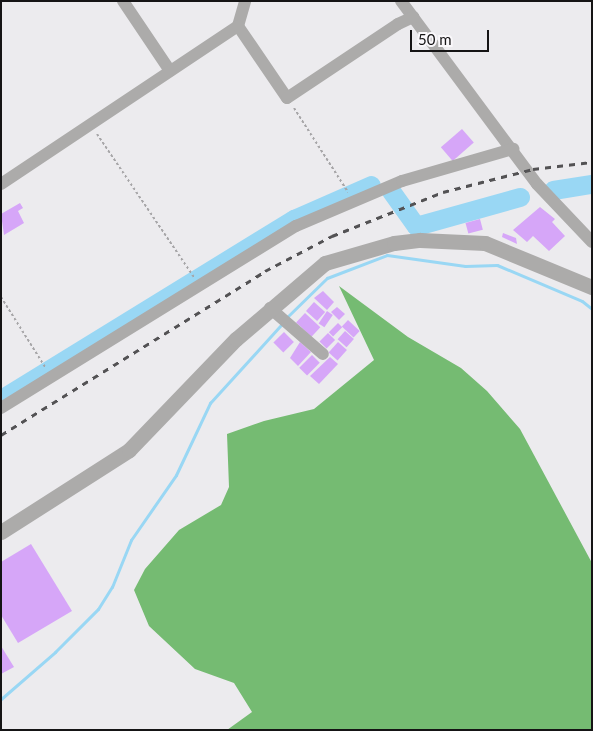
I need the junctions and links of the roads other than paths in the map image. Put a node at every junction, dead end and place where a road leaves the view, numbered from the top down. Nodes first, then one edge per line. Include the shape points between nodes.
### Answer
1 (123, 1) edge
2 (245, 1) edge
3 (401, 1) edge
4 (413, 17) junction
5 (238, 26) junction
6 (170, 71) junction
7 (513, 149) junction
8 (1, 184) edge
9 (592, 242) edge
10 (592, 287) edge
11 (270, 308) junction
12 (324, 354) dead end
13 (1, 408) edge
14 (1, 532) edge

1 - 6 street
2 - 5 street
3 - 4 street
4 - 5 street via 287,98
4 - 7 street
5 - 6 street
6 - 8 street
7 - 9 street via 537,184
7 - 13 street via 402,181 296,226
10 - 11 street via 485,243 420,240 394,243 325,263
11 - 12 street
11 - 14 street via 129,450

